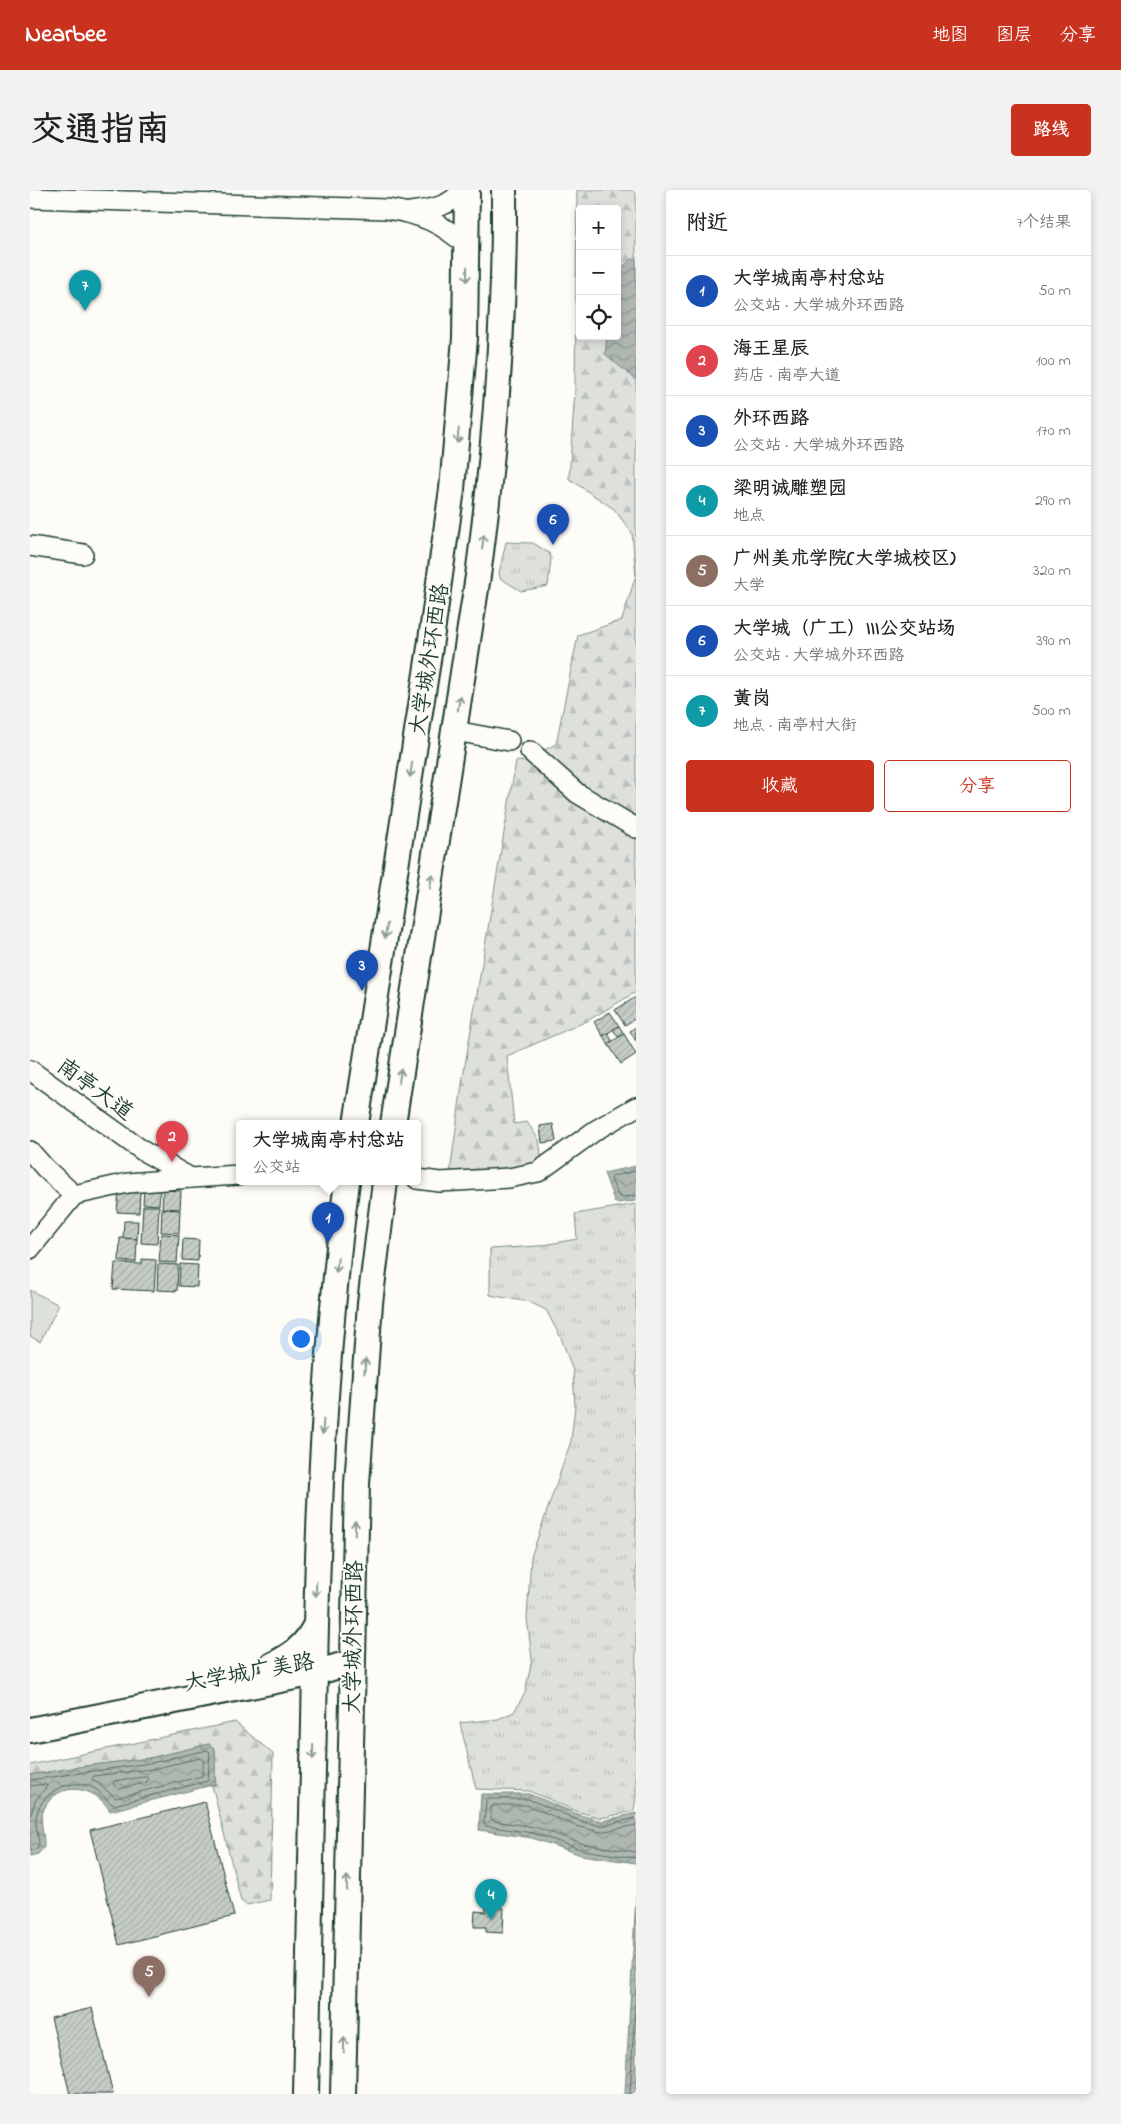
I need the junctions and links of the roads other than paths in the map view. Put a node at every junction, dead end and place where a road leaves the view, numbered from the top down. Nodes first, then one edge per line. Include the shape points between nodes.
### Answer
1 (462, 190) edge
2 (467, 190) edge
3 (504, 190) edge
4 (30, 198) edge
5 (408, 212) junction
6 (467, 246) junction
7 (30, 546) edge
8 (84, 554) dead end
9 (455, 731) junction
10 (509, 741) dead end
11 (530, 751) dead end
12 (636, 828) edge
13 (32, 1074) edge
14 (636, 1107) edge
15 (357, 1120) edge
16 (394, 1120) edge
17 (30, 1151) edge
18 (236, 1175) edge
19 (191, 1178) junction
20 (421, 1179) edge
21 (347, 1185) edge
22 (385, 1185) edge
23 (74, 1195) junction
24 (30, 1249) edge
25 (315, 1626) junction
26 (353, 1627) junction
27 (352, 1662) junction
28 (315, 1665) junction
29 (274, 1672) junction
30 (314, 1713) junction
31 (30, 1715) edge
32 (30, 1730) edge
33 (306, 2094) edge
34 (343, 2094) edge

1 - 5 street via 456,198 438,208
2 - 6 main road, 大学城外环西路
9 -> 3 main road, 大学城外环西路 via 495,436 502,331
4 - 5 street via 377,208
5 - 6 street via 451,231
6 -> 15 main road, 大学城外环西路 via 464,357 452,489
7 - 8 street
9 - 10 street
16 -> 9 main road, 大学城外环西路
11 - 12 street via 576,793
13 - 19 street, 南亭大道 via 144,1151
14 - 20 street via 596,1130 538,1172 509,1178 440,1182
17 - 23 street
18 - 19 street
19 - 23 street via 128,1183
21 -> 25 main road, 大学城外环西路 via 324,1414
26 -> 22 main road, 大学城外环西路 via 360,1417
23 - 24 street
25 - 26 main road via 319,1638 336,1644 348,1639
25 - 28 main road, 大学城外环西路
25 - 29 main road via 302,1646
26 - 27 main road, 大学城外环西路
27 - 28 main road, 大学城广美路
34 -> 27 main road, 大学城外环西路
28 - 29 main road, 大学城广美路
28 - 30 main road, 大学城外环西路
29 - 30 main road via 300,1690
29 - 31 main road, 大学城广美路
29 - 32 main road, 大学城广美路
30 -> 33 main road, 大学城外环西路

